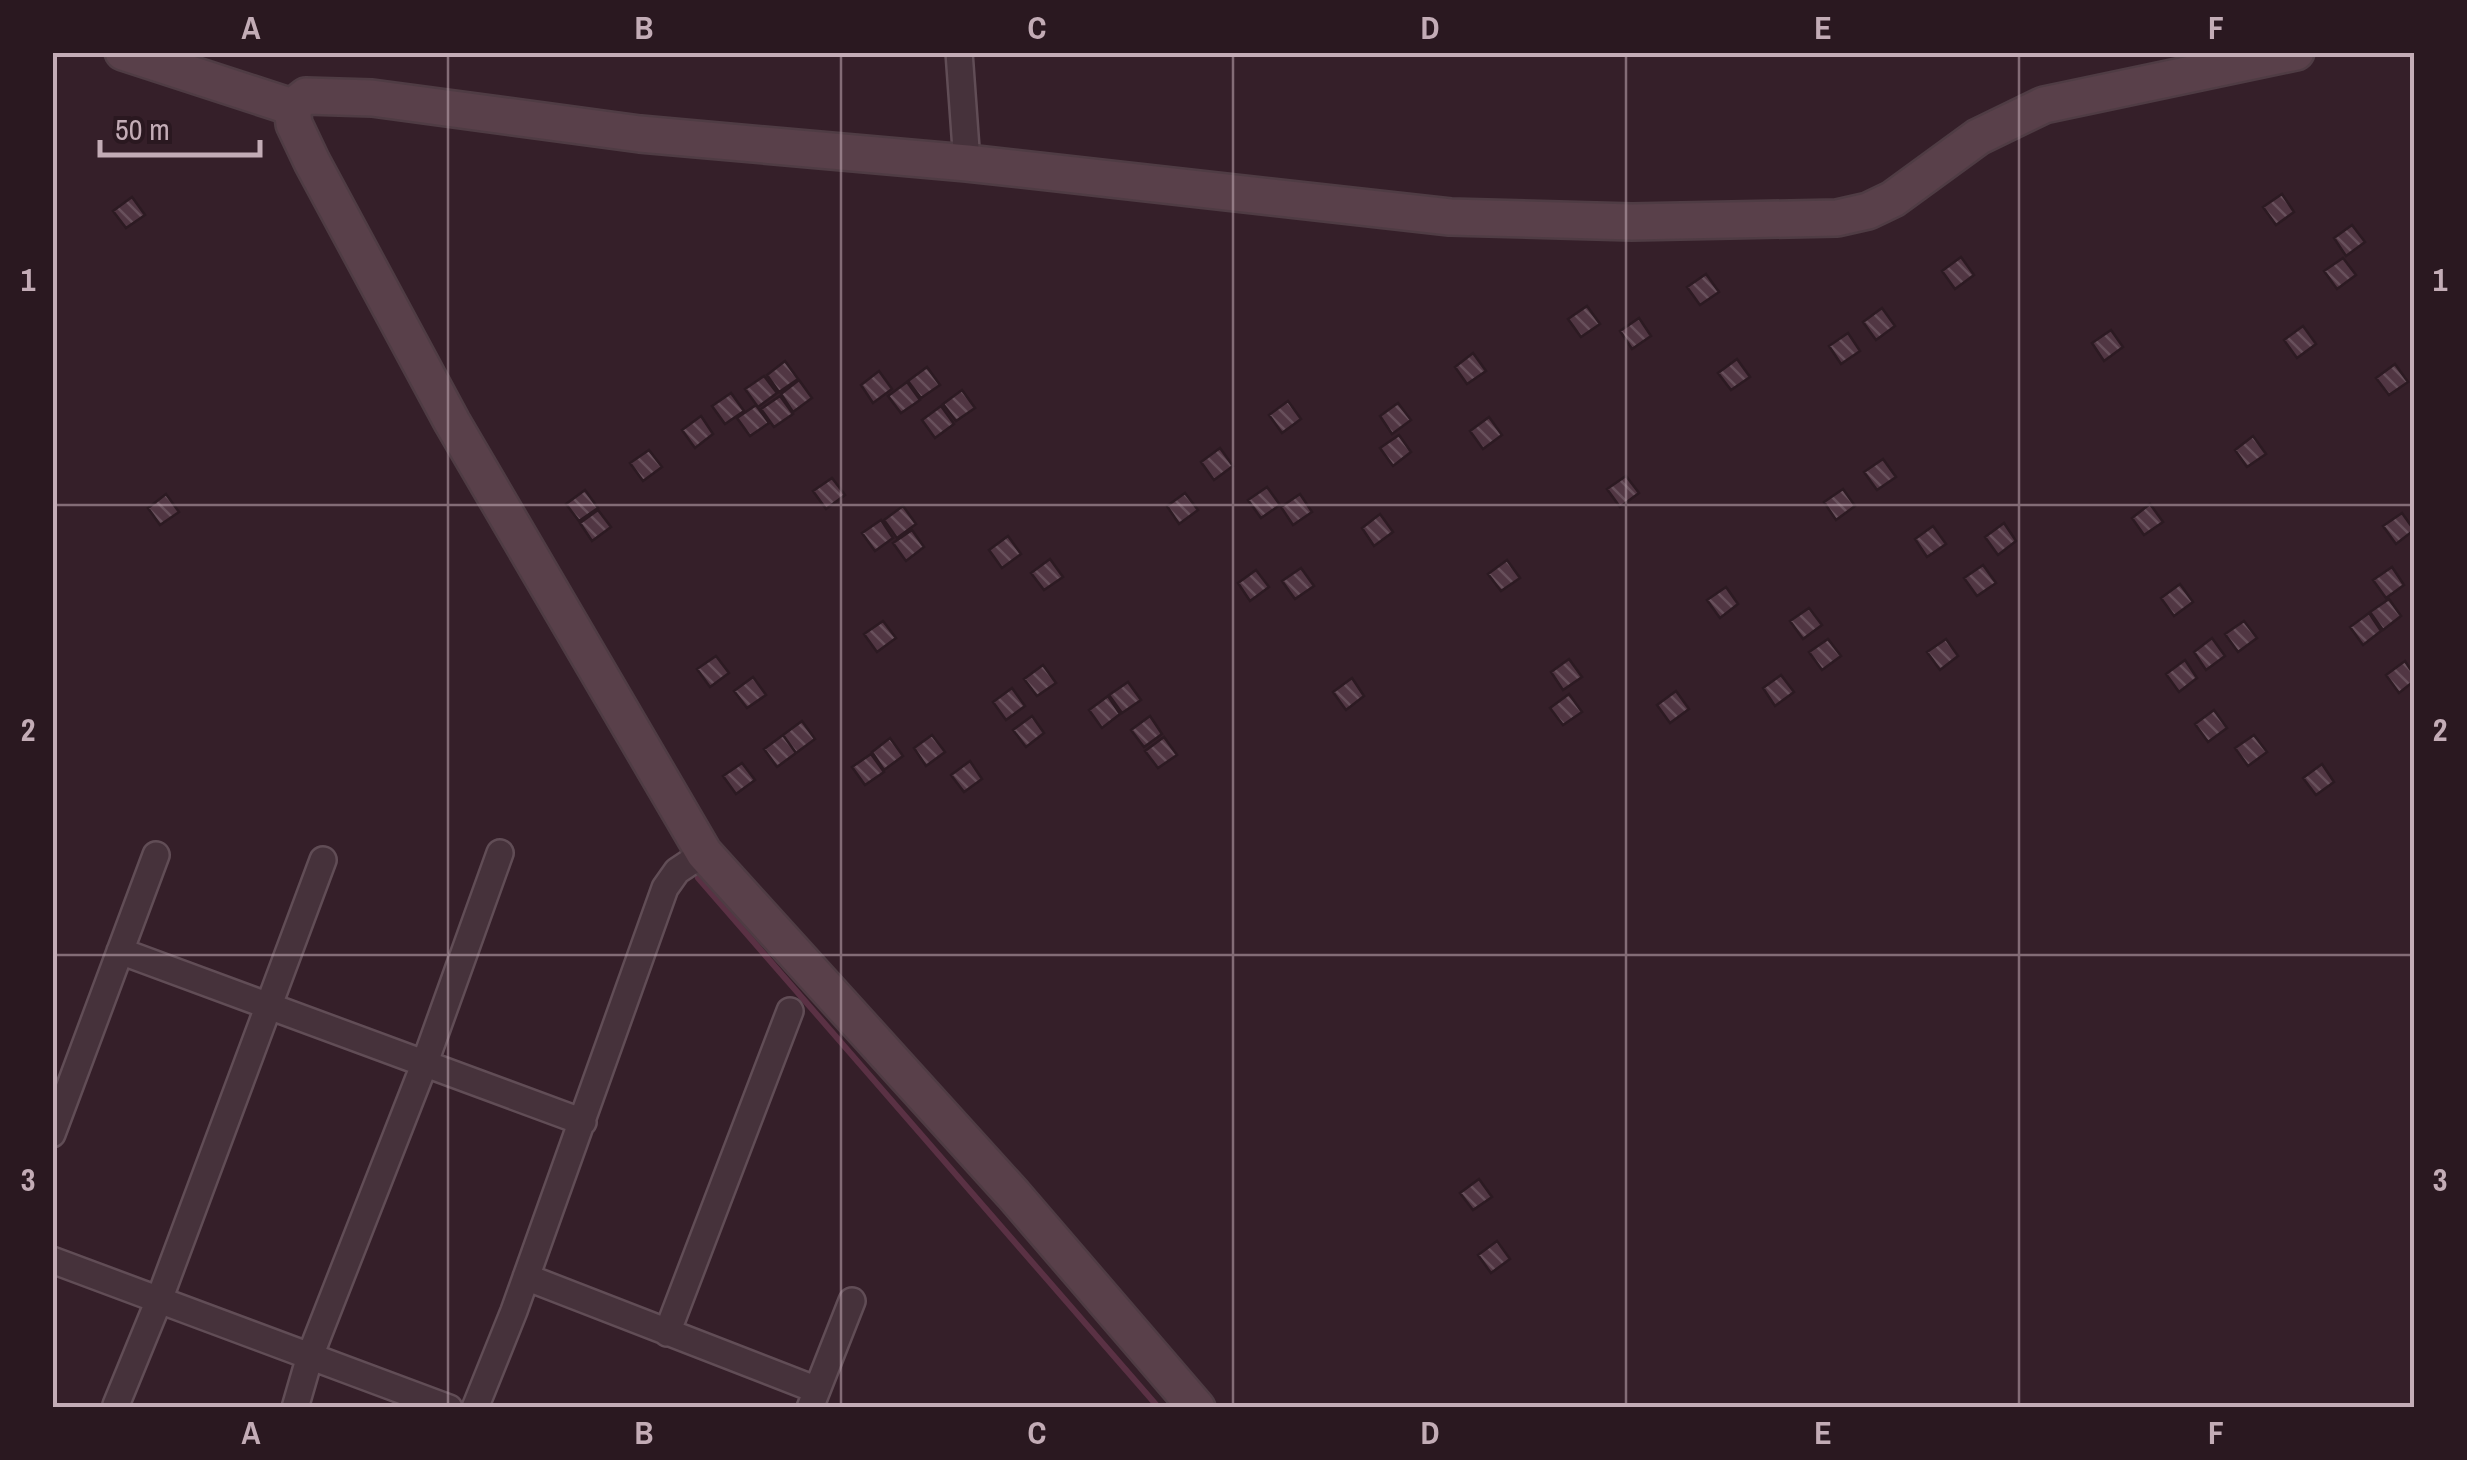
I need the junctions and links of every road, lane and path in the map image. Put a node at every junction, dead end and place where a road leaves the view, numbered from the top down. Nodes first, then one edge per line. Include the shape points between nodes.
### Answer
1 (123, 52) edge
2 (959, 52) edge
3 (2289, 53) edge
4 (292, 107) junction
5 (967, 163) junction
6 (500, 853) dead end
7 (156, 855) dead end
8 (323, 860) dead end
9 (692, 861) junction
10 (120, 951) junction
11 (268, 1006) junction
12 (790, 1012) dead end
13 (424, 1065) junction
14 (57, 1107) edge
15 (583, 1122) junction
16 (52, 1134) edge
17 (52, 1260) edge
18 (526, 1277) junction
19 (159, 1300) junction
20 (852, 1300) dead end
21 (667, 1333) junction
22 (310, 1356) junction
23 (813, 1399) edge
24 (116, 1405) edge
25 (295, 1408) edge
26 (449, 1408) edge
27 (475, 1408) edge
28 (1197, 1408) edge

1 - 4 main road
2 - 5 street
3 - 5 main road via 2044,105 1978,138 1892,199 1837,218 1466,218
4 - 5 main road via 306,96 372,98 640,134
4 - 9 main road via 312,162 452,422 668,797
6 - 13 street
7 - 10 street
8 - 11 street
9 - 15 street via 665,888
9 - 28 main road via 1013,1194
10 - 11 street
10 - 14 street
11 - 13 street
11 - 19 street
12 - 21 street
13 - 15 street
13 - 22 street
14 - 16 street
15 - 18 street
17 - 19 street
18 - 21 street
18 - 27 street
19 - 22 street
19 - 24 street
20 - 23 street
21 - 23 street
22 - 25 street
22 - 26 street

